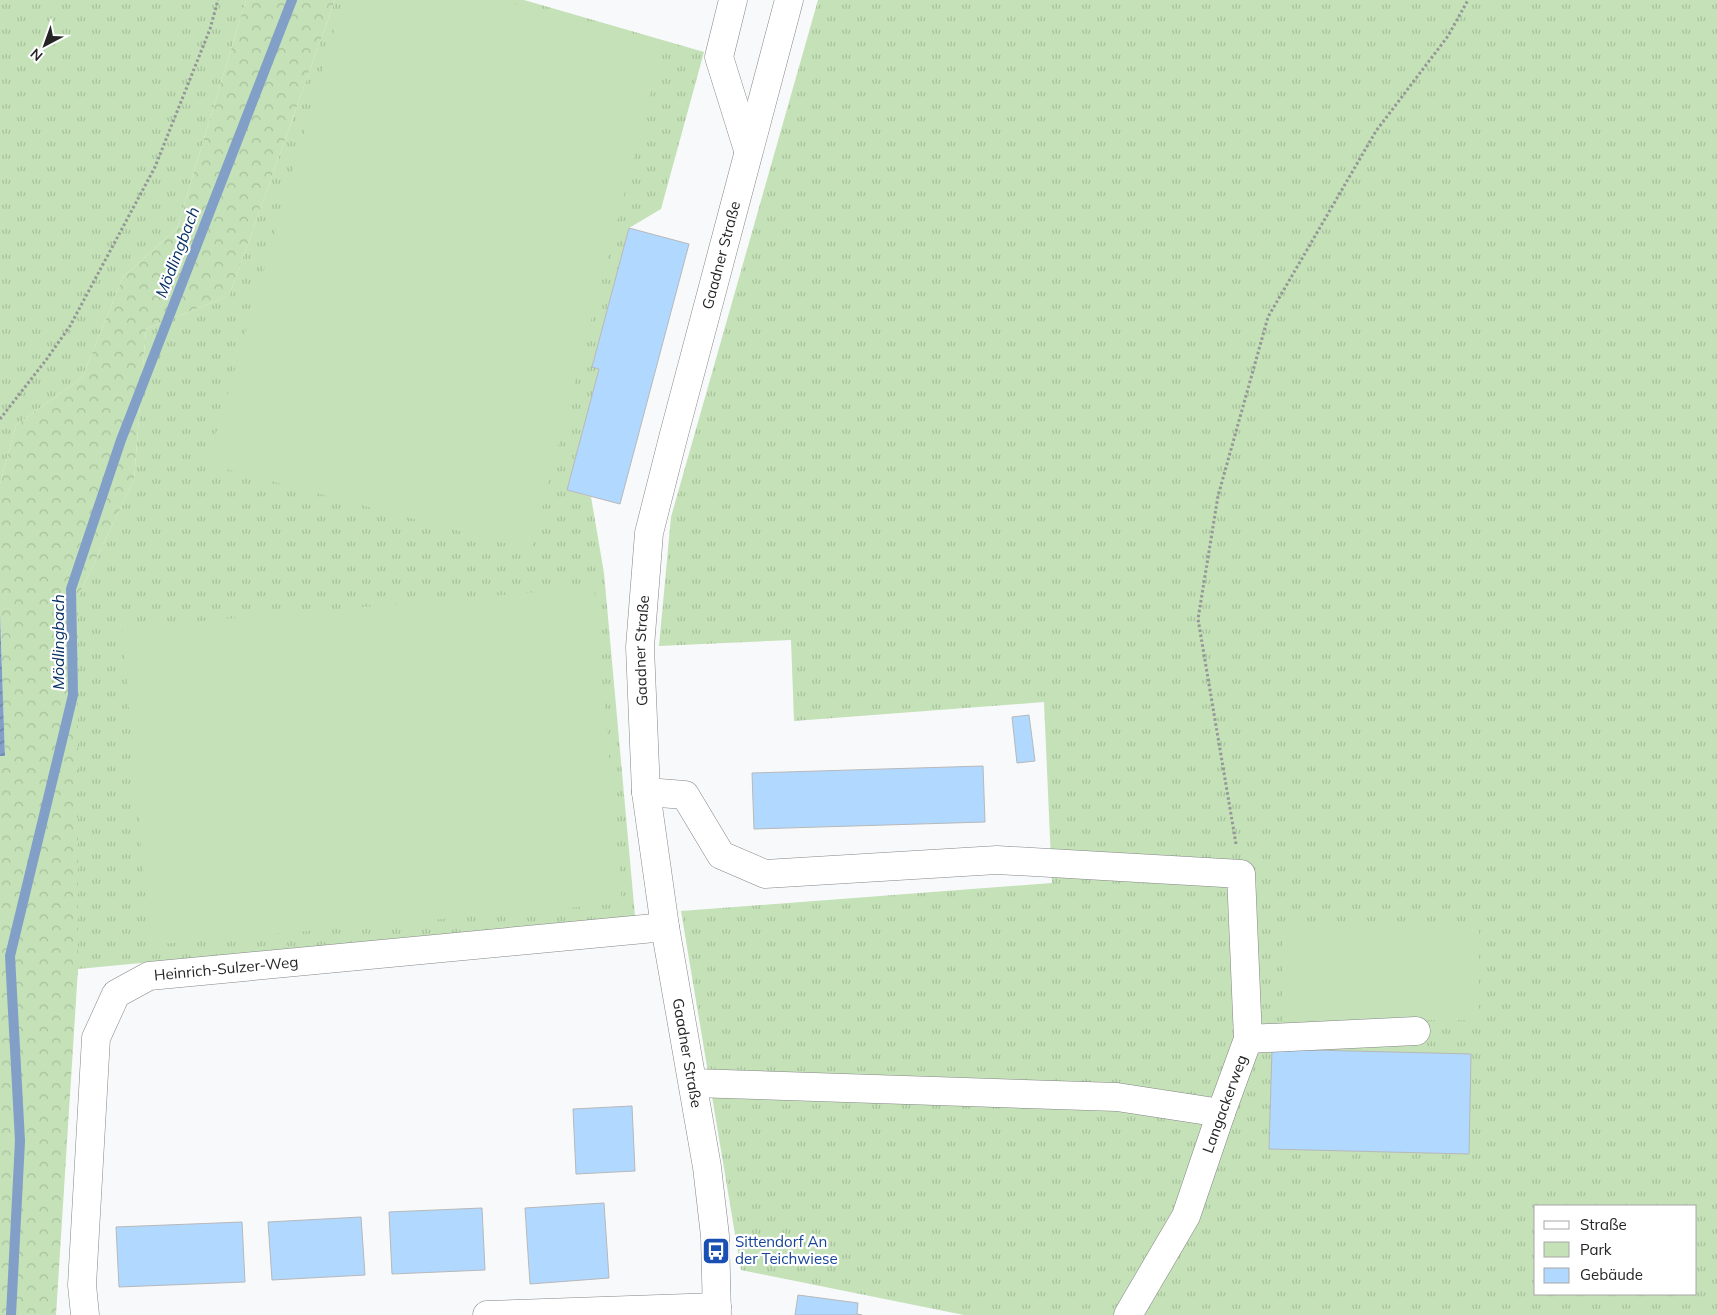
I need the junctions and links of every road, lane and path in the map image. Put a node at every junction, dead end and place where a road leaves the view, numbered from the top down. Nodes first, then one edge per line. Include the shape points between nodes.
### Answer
1 (218, 0) edge
2 (732, 0) edge
3 (789, 0) edge
4 (1468, 0) edge
5 (748, 150) junction
6 (0, 419) edge
7 (646, 792) junction
8 (1241, 874) junction
9 (665, 928) junction
10 (1416, 1032) dead end
11 (1248, 1039) junction
12 (693, 1083) junction
13 (1221, 1112) junction
14 (717, 1311) edge
15 (85, 1315) edge
16 (487, 1315) edge
17 (1128, 1315) edge

1 - 6 path via 210,29 156,168 70,326
2 - 5 street via 719,57
3 - 5 street, Gaadner Straße
4 - 8 path via 1448,36 1376,131 1268,317 1218,496 1198,619
5 - 7 street, Gaadner Straße via 649,533 640,647
7 - 8 street via 685,795 721,855 765,874 997,860
7 - 9 street, Gaadner Straße
8 - 11 street, Langackerweg
9 - 12 street, Gaadner Straße
9 - 15 street, Heinrich-Sulzer-Weg via 150,976 116,994 96,1038 82,1285
10 - 11 street
11 - 13 street, Langackerweg
12 - 13 street via 1117,1097
12 - 14 street, Gaadner Straße via 715,1236
13 - 17 street, Langackerweg via 1186,1216
14 - 16 street

